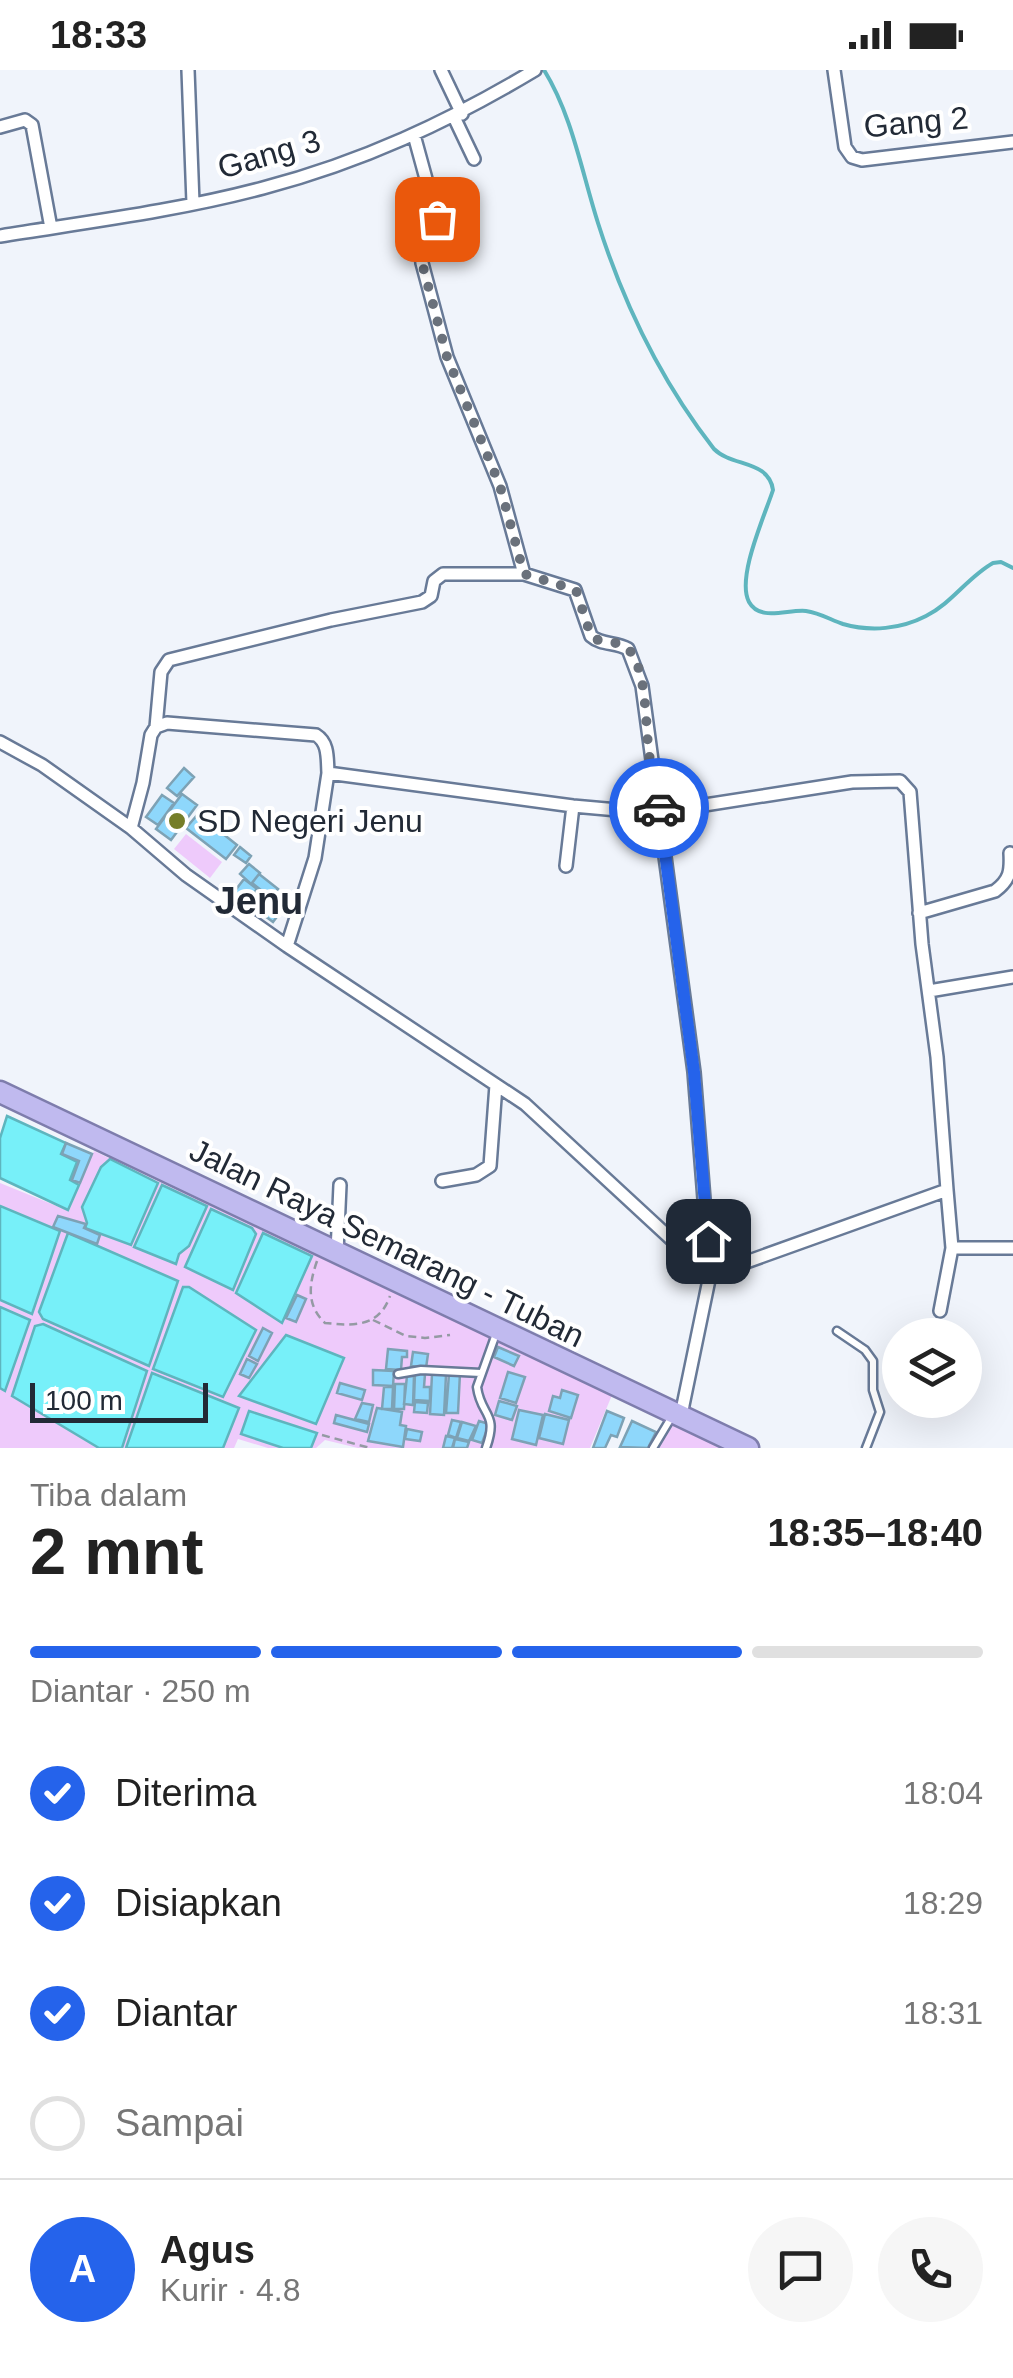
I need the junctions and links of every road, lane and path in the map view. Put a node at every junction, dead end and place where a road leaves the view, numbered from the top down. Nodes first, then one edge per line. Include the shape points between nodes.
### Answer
1 (188, 70) edge
2 (441, 70) edge
3 (834, 70) edge
4 (534, 71) edge
5 (458, 116) junction
6 (0, 127) edge
7 (414, 135) junction
8 (1013, 142) edge
9 (474, 159) dead end
10 (193, 203) junction
11 (51, 228) junction
12 (0, 236) edge
13 (524, 574) junction
14 (156, 727) junction
15 (0, 742) edge
16 (328, 772) junction
17 (573, 806) junction
18 (660, 812) junction
19 (131, 828) junction
20 (1010, 853) dead end
21 (566, 866) dead end
22 (919, 913) junction
23 (287, 946) junction
24 (1013, 977) edge
25 (929, 991) junction
26 (496, 1085) junction
27 (0, 1092) edge
28 (442, 1181) dead end
29 (340, 1186) dead end
30 (947, 1190) junction
31 (952, 1248) junction
32 (1013, 1248) edge
33 (330, 1249) junction
34 (710, 1275) junction
35 (395, 1280) junction
36 (940, 1312) dead end
37 (372, 1320) junction
38 (497, 1330) junction
39 (837, 1331) dead end
40 (450, 1335) dead end
41 (481, 1373) junction
42 (398, 1374) dead end
43 (678, 1414) junction
44 (322, 1435) dead end
45 (370, 1448) edge
46 (486, 1448) edge
47 (652, 1448) edge
48 (748, 1448) edge
49 (866, 1448) edge

1 - 10 street
2 - 5 street
3 - 8 street, Gang 2 via 845,148 852,157
4 - 5 street, Gang 3
5 - 7 street, Gang 3
5 - 9 street
6 - 11 street via 25,120 32,125
7 - 10 street, Gang 3 via 280,183
7 - 13 street via 437,219 421,250 422,263 447,357 500,486
10 - 11 street, Gang 3
11 - 12 street, Gang 3
13 - 14 street via 444,574 422,602 168,660
13 - 18 street via 576,590 591,636 630,652 642,686
14 - 16 street via 316,735 326,748
14 - 19 street
15 - 19 street
16 - 17 street
16 - 23 street via 314,858
17 - 18 street
17 - 21 street
18 - 22 street via 852,782 900,781 910,792
18 - 34 street via 694,1072
19 - 23 street
20 - 22 street via 1004,884
22 - 25 street
23 - 26 street
24 - 25 street
25 - 30 street
26 - 28 street via 490,1166
26 - 34 street via 544,1119
27 - 33 highway, Jalan Raya Semarang - Tuban
29 - 33 street
30 - 31 street
30 - 34 street
31 - 32 street
31 - 36 street
33 - 35 highway, Jalan Raya Semarang - Tuban
33 - 37 path via 310,1286 318,1316 332,1324
34 - 43 street
35 - 37 path via 384,1312
35 - 38 highway, Jalan Raya Semarang - Tuban
37 - 40 path via 406,1336
38 - 41 lane
38 - 43 highway, Jalan Raya Semarang - Tuban
39 - 49 lane via 873,1361 880,1412
41 - 42 lane
41 - 46 lane via 478,1396 492,1425
43 - 47 lane
43 - 48 highway, Jalan Raya Semarang - Tuban
44 - 45 path

